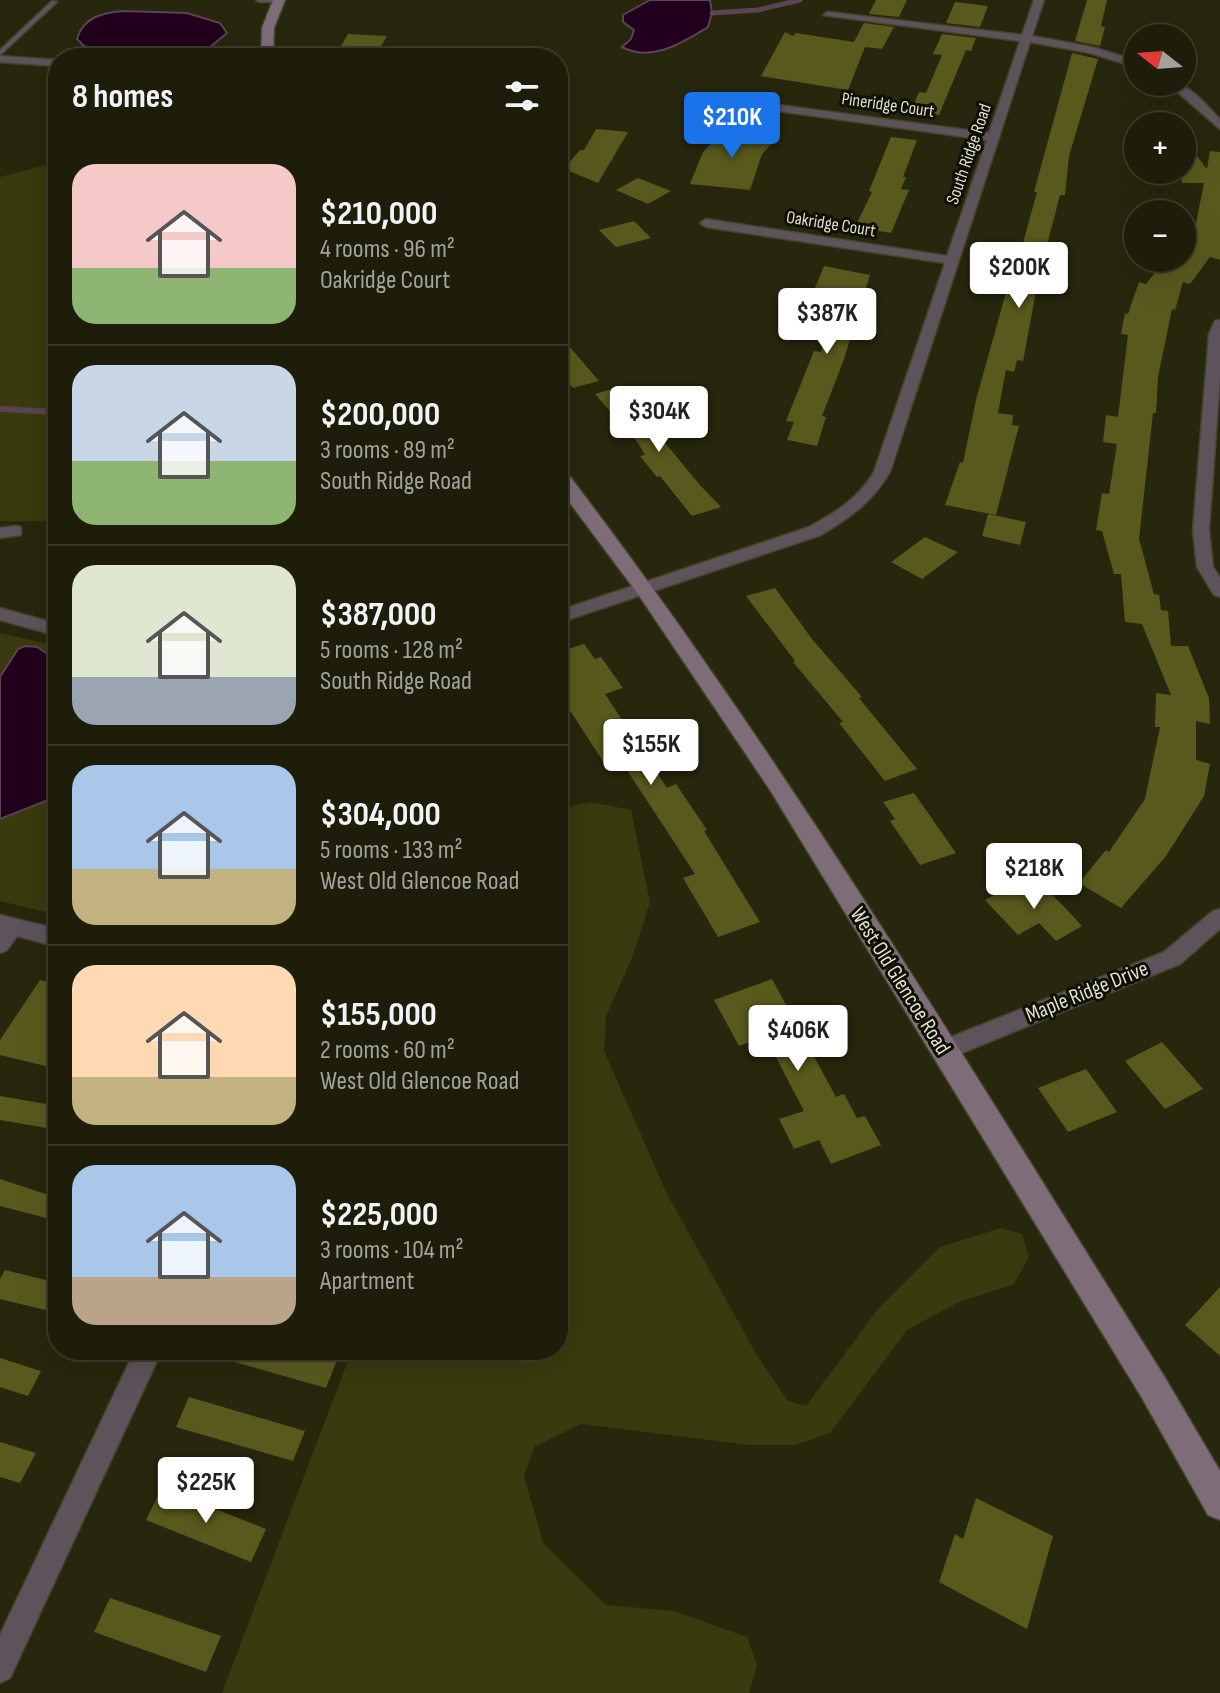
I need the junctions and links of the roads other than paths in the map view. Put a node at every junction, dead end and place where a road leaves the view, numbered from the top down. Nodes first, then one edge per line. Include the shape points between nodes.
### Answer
1 (259, 0) edge
2 (278, 0) edge
3 (1039, 0) edge
4 (54, 2) edge
5 (828, 15) dead end
6 (1027, 39) junction
7 (267, 48) edge
8 (0, 56) edge
9 (1124, 60) edge
10 (48, 62) edge
11 (1190, 96) edge
12 (778, 108) dead end
13 (1220, 126) edge
14 (992, 137) junction
15 (706, 223) dead end
16 (951, 260) junction
17 (1220, 324) edge
18 (568, 487) edge
19 (645, 589) junction
20 (1220, 591) edge
21 (0, 614) edge
22 (568, 614) edge
23 (48, 627) edge
24 (1220, 917) edge
25 (4, 931) edge
26 (48, 937) edge
27 (944, 1050) junction
28 (144, 1360) edge
29 (1220, 1503) edge
30 (0, 1668) edge

1 - 2 lane
2 - 7 street
3 - 6 street, South Ridge Road
4 - 8 lane
5 - 6 street
6 - 9 street
6 - 14 street, South Ridge Road
8 - 10 street
11 - 13 street
12 - 14 street, Pineridge Court
14 - 16 street, South Ridge Road
15 - 16 street, Oakridge Court
16 - 19 street, South Ridge Road via 882,472 870,492 815,531
17 - 20 street via 1201,530 1205,567
18 - 19 street, West Old Glencoe Road
19 - 22 street, South Ridge Road
19 - 27 street, West Old Glencoe Road via 778,784
21 - 23 street
24 - 27 street, Maple Ridge Drive via 1172,958
25 - 26 street
27 - 29 street, West Old Glencoe Road
28 - 30 street

